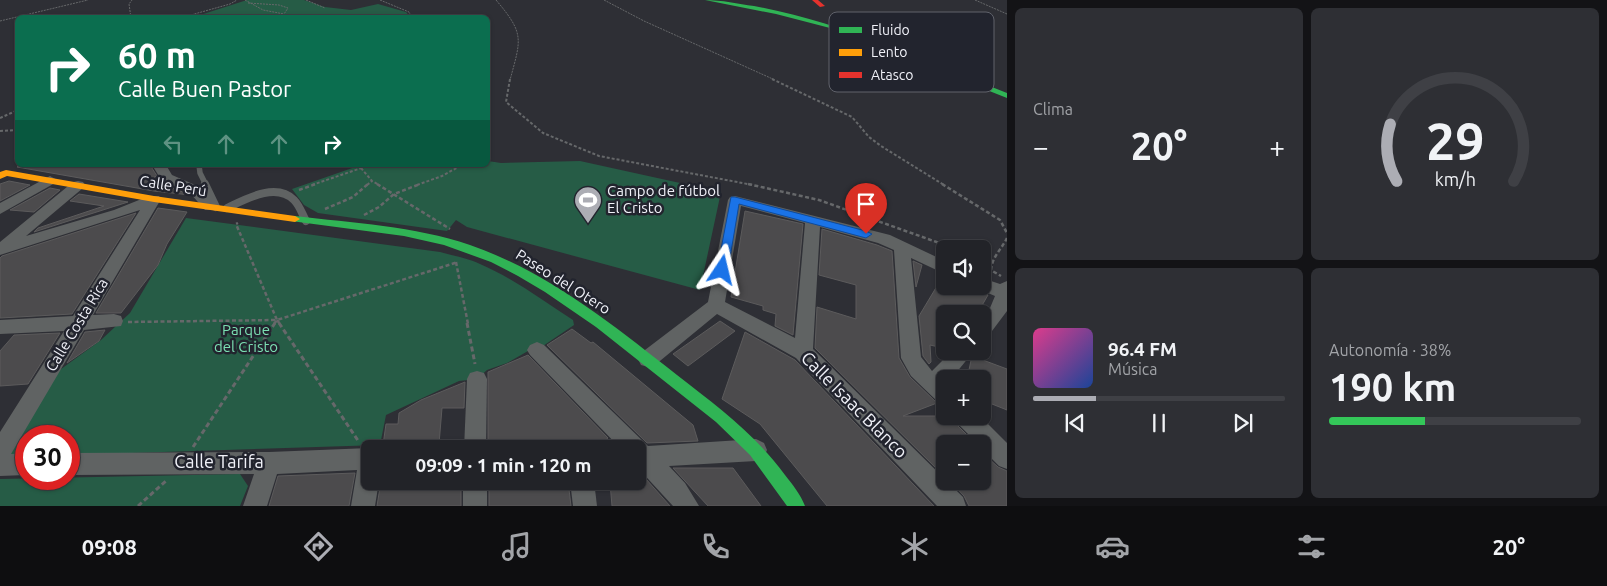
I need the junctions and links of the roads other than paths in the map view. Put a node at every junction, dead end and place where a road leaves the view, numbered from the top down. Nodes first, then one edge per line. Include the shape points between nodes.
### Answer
1 (708, 0) edge
2 (747, 0) edge
3 (816, 2) edge
4 (788, 3) dead end
5 (776, 12) junction
6 (832, 12) dead end
7 (829, 19) edge
8 (829, 26) edge
9 (994, 83) edge
10 (1007, 88) edge
11 (994, 91) edge
12 (1007, 96) edge
13 (160, 167) edge
14 (199, 167) edge
15 (3, 175) edge
16 (50, 180) junction
17 (78, 185) junction
18 (154, 199) junction
19 (217, 208) junction
20 (0, 209) edge
21 (304, 217) junction
22 (813, 220) junction
23 (902, 248) junction
24 (0, 250) edge
25 (936, 264) edge
26 (991, 279) edge
27 (1007, 288) edge
28 (716, 305) junction
29 (991, 319) edge
30 (114, 321) road end
31 (78, 323) junction
32 (4, 331) edge
33 (537, 350) dead end
34 (803, 352) junction
35 (648, 359) junction
36 (477, 379) road end
37 (936, 387) edge
38 (974, 425) edge
39 (475, 440) edge
40 (626, 440) edge
41 (756, 450) junction
42 (0, 452) edge
43 (646, 453) edge
44 (361, 458) edge
45 (1007, 458) edge
46 (646, 460) edge
47 (269, 462) junction
48 (15, 464) edge
49 (80, 464) edge
50 (0, 465) edge
51 (365, 490) edge
52 (475, 490) edge
53 (583, 490) edge
54 (254, 506) edge
55 (363, 506) edge
56 (475, 506) edge
57 (585, 506) edge
58 (687, 506) edge
59 (797, 506) edge
60 (954, 506) edge

1 - 5 main road
2 - 5 main road
3 - 6 main road
4 - 7 main road
5 - 8 main road
9 - 10 main road
11 - 12 main road
13 - 19 street via 167,178 195,190
14 - 19 lane
15 - 16 main road, Calle Perú
16 - 17 main road, Calle Perú
16 - 20 street
17 - 18 main road, Calle Perú
17 - 24 street
18 - 19 main road, Calle Perú
18 - 24 street
18 - 31 street, Calle Costa Rica
19 - 21 main road, Paseo del Otero
19 - 21 lane via 274,192 294,200
21 - 35 main road, Paseo del Otero via 432,238 472,249 529,276
22 - 23 street via 884,239
22 - 28 street via 735,200
22 - 34 street
23 - 25 street
23 - 37 street via 911,358 918,370
26 - 27 street
27 - 29 street
28 - 34 street, Calle Isaac Blanco
28 - 35 street
30 - 31 street
31 - 32 street
31 - 42 street, Calle Costa Rica
33 - 40 street
34 - 60 street, Calle Isaac Blanco
35 - 41 main road, Paseo del Otero via 728,423
36 - 39 street
38 - 45 street
41 - 43 street
41 - 59 main road, Paseo del Otero
44 - 47 street, Calle Tarifa
46 - 58 street via 677,491
47 - 49 street, Calle Tarifa
47 - 54 street
48 - 50 street
51 - 55 street
52 - 56 street
53 - 57 street

